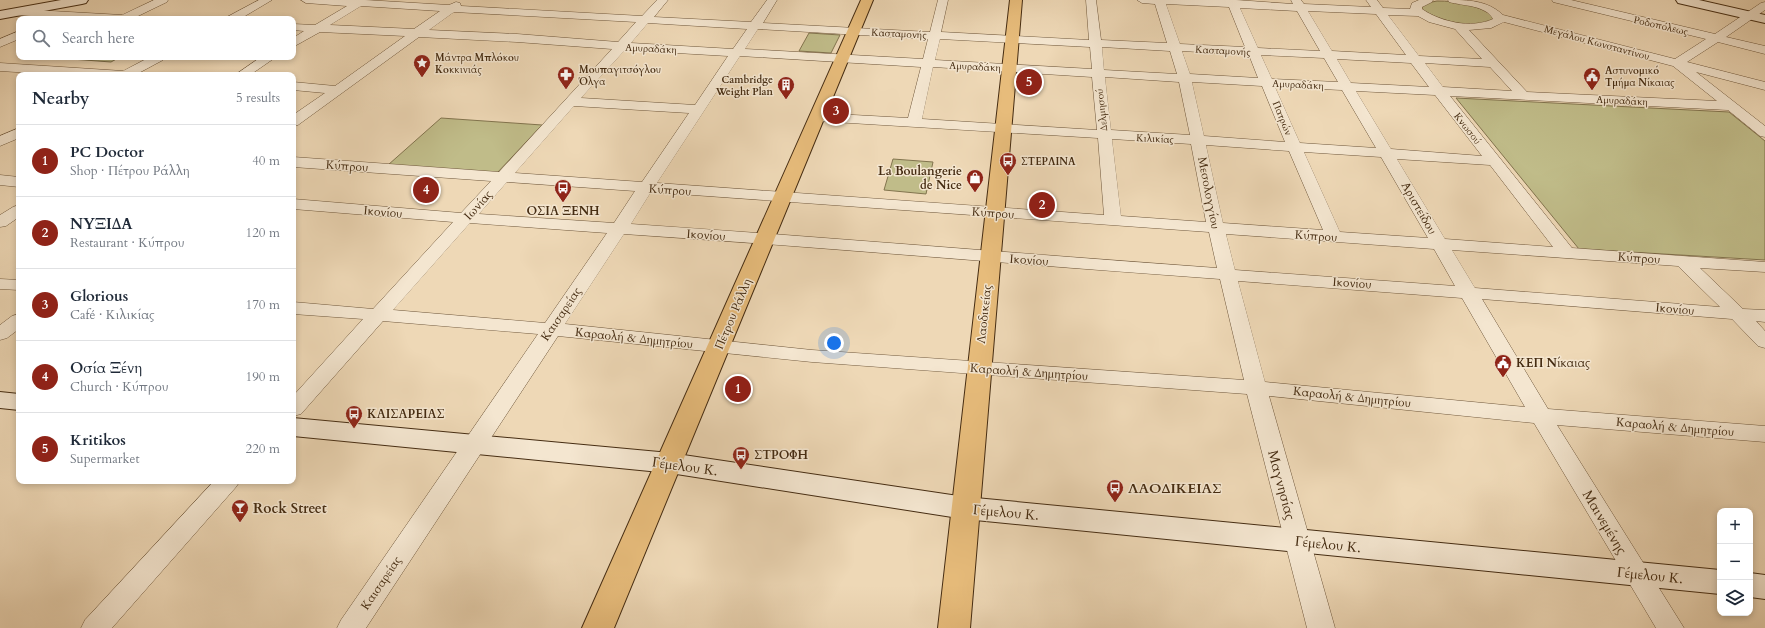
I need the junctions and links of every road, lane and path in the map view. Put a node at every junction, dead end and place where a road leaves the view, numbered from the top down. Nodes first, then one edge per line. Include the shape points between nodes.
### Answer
1 (82, 0) edge
2 (163, 0) edge
3 (267, 0) edge
4 (306, 0) edge
5 (463, 0) edge
6 (663, 0) edge
7 (772, 0) edge
8 (867, 0) edge
9 (943, 0) edge
10 (1016, 0) edge
11 (1091, 0) edge
12 (1142, 0) edge
13 (1159, 0) edge
14 (1428, 0) edge
15 (1453, 0) edge
16 (1557, 0) edge
17 (1682, 0) edge
18 (1471, 1) edge
19 (361, 2) edge
20 (1232, 2) edge
21 (557, 4) dead end
22 (1299, 4) edge
23 (1765, 5) edge
24 (1375, 6) edge
25 (451, 8) junction
26 (16, 12) junction
27 (546, 13) junction
28 (1420, 14) junction
29 (0, 15) edge
30 (50, 16) edge
31 (129, 16) edge
32 (237, 16) edge
33 (1751, 16) junction
34 (1499, 17) junction
35 (1765, 19) edge
36 (645, 20) junction
37 (1458, 25) junction
38 (754, 26) junction
39 (296, 27) edge
40 (317, 28) junction
41 (854, 31) junction
42 (416, 34) junction
43 (934, 35) junction
44 (16, 36) edge
45 (517, 38) junction
46 (1717, 38) junction
47 (1012, 39) junction
48 (296, 41) edge
49 (1095, 43) junction
50 (0, 44) edge
51 (621, 46) junction
52 (1175, 47) junction
53 (1765, 50) edge
54 (1254, 51) junction
55 (736, 53) junction
56 (1329, 55) junction
57 (842, 59) junction
58 (1416, 59) junction
59 (36, 60) edge
60 (153, 60) edge
61 (265, 60) edge
62 (1493, 63) junction
63 (1677, 63) junction
64 (928, 64) junction
65 (0, 67) edge
66 (19, 68) junction
67 (1009, 68) junction
68 (79, 72) edge
69 (130, 72) edge
70 (246, 72) edge
71 (1098, 73) junction
72 (0, 78) edge
73 (1185, 78) junction
74 (1268, 82) junction
75 (296, 86) edge
76 (1347, 86) junction
77 (1765, 86) edge
78 (338, 90) junction
79 (1439, 91) junction
80 (1523, 95) junction
81 (571, 102) junction
82 (1729, 106) junction
83 (699, 109) junction
84 (817, 117) junction
85 (296, 120) edge
86 (914, 122) junction
87 (1003, 129) junction
88 (1765, 133) edge
89 (16, 134) edge
90 (1104, 135) junction
91 (1199, 140) junction
92 (1, 142) edge
93 (16, 142) edge
94 (1295, 148) junction
95 (1387, 154) junction
96 (1494, 161) junction
97 (296, 162) edge
98 (503, 177) junction
99 (0, 180) edge
100 (16, 182) edge
101 (646, 188) junction
102 (782, 198) junction
103 (296, 204) edge
104 (16, 212) edge
105 (995, 213) junction
106 (466, 218) junction
107 (1113, 221) junction
108 (0, 222) edge
109 (618, 228) junction
110 (1216, 228) junction
111 (1334, 237) junction
112 (765, 239) junction
113 (1440, 244) junction
114 (1567, 253) junction
115 (990, 257) junction
116 (1683, 261) junction
117 (1765, 267) edge
118 (1227, 274) junction
119 (0, 284) edge
120 (16, 285) edge
121 (1468, 292) junction
122 (296, 308) edge
123 (1738, 314) junction
124 (378, 315) junction
125 (1765, 316) edge
126 (16, 322) edge
127 (551, 329) junction
128 (0, 334) edge
129 (1765, 342) edge
130 (719, 346) junction
131 (979, 369) junction
132 (1256, 388) junction
133 (0, 400) edge
134 (16, 402) edge
135 (296, 406) edge
136 (1541, 416) junction
137 (296, 428) edge
138 (1765, 434) edge
139 (473, 444) junction
140 (670, 463) junction
141 (225, 484) edge
142 (965, 508) junction
143 (1297, 541) junction
144 (1637, 574) junction
145 (1717, 582) edge
146 (1753, 585) edge
147 (1765, 587) edge
148 (95, 628) edge
149 (351, 628) edge
150 (598, 628) edge
151 (954, 628) edge
152 (1320, 628) edge
153 (1670, 628) edge

1 - 26 main road
2 - 31 street
3 - 32 street
4 - 19 street, Κασταμονής
5 - 25 street
6 - 36 street, Ιωνίας
7 - 38 street, Καισαρείας
8 - 41 main road, Πέτρου Ράλλη
9 - 43 street
10 - 47 main road, Λαοδικείας
11 - 49 street, Δελμησού
12 - 13 street
13 - 20 street
13 - 52 street, Μεσολογγίου
14 - 28 street via 1416,5 1416,10
15 - 18 street, Μεγάλου Κωνσταντίνου
16 - 46 street, Ροδοπόλεως
17 - 33 main road
18 - 34 street, Μεγάλου Κωνσταντίνου
19 - 25 street, Κασταμονής
19 - 40 street
20 - 22 street
20 - 54 street, Πατρών
21 - 27 street
22 - 24 street
22 - 56 street, Αριστείδου
23 - 33 street
24 - 28 street
24 - 58 street, Κνωσού
25 - 27 street, Κασταμονής
25 - 42 street
26 - 29 main road
26 - 30 street
27 - 36 street, Κασταμονής
27 - 45 street
28 - 37 street via 1436,21
33 - 35 main road
33 - 46 street
34 - 37 street via 1499,21 1485,26
34 - 63 street, Μεγάλου Κωνσταντίνου
36 - 38 street, Κασταμονής
36 - 51 street, Ιωνίας
37 - 62 street
38 - 41 street, Κασταμονής
38 - 55 street, Καισαρείας
39 - 40 street, Αμυραδάκη
40 - 42 street, Αμυραδάκη
40 - 48 street
41 - 43 street, Κασταμονής
41 - 57 main road, Πέτρου Ράλλη
42 - 45 street, Αμυραδάκη
42 - 78 street
43 - 47 street, Κασταμονής
43 - 64 street
44 - 50 street
45 - 51 street, Αμυραδάκη
46 - 53 street, Ροδοπόλεως
46 - 63 street
47 - 49 street, Κασταμονής
47 - 67 main road, Λαοδικείας
49 - 52 street, Κασταμονής
49 - 71 street, Δελμησού
51 - 55 street, Αμυραδάκη
51 - 81 street, Ιωνίας
52 - 54 street, Κασταμονής
52 - 73 street, Μεσολογγίου
54 - 56 street, Κασταμονής
54 - 74 street, Πατρών
55 - 57 street, Αμυραδάκη
55 - 83 street, Καισαρείας
56 - 58 street, Κασταμονής
56 - 76 street, Αριστείδου
57 - 64 street, Αμυραδάκη
57 - 84 main road, Πέτρου Ράλλη
58 - 62 street, Κασταμονής
58 - 79 street, Κνωσού
59 - 66 street
60 - 69 street
61 - 70 street
62 - 80 street
63 - 77 street, Μεγάλου Κωνσταντίνου
63 - 82 street
64 - 67 street, Αμυραδάκη
64 - 86 street
65 - 66 street
66 - 68 street
66 - 72 street
67 - 71 street, Αμυραδάκη
67 - 87 main road, Λαοδικείας
71 - 73 street, Αμυραδάκη
71 - 90 street, Δελμησού
73 - 74 street, Αμυραδάκη
73 - 91 street, Μεσολογγίου
74 - 76 street, Αμυραδάκη
74 - 94 street, Πατρών
75 - 78 street
76 - 79 street, Αμυραδάκη
76 - 95 street, Αριστείδου
78 - 85 street
79 - 80 street, Αμυραδάκη
79 - 96 street, Κνωσού
80 - 82 street, Αμυραδάκη
81 - 83 street
81 - 98 street, Ιωνίας
82 - 88 street
83 - 101 street, Καισαρείας
84 - 86 street, Κιλικίας
84 - 102 main road, Πέτρου Ράλλη
86 - 87 street, Κιλικίας
87 - 90 street, Κιλικίας
87 - 105 main road, Λαοδικείας
89 - 92 street
90 - 91 street, Κιλικίας
90 - 107 street, Δελμησού
91 - 94 street, Κιλικίας
91 - 110 street, Μεσολογγίου
92 - 93 street
94 - 95 street, Κιλικίας
94 - 111 street, Πατρών
95 - 96 street, Κιλικίας
95 - 113 street, Αριστείδου
96 - 114 street, Κνωσού
97 - 98 street, Κύπρου
98 - 101 street, Κύπρου
98 - 106 street, Ιωνίας
99 - 100 street
101 - 102 street, Κύπρου
101 - 109 street, Καισαρείας
102 - 105 street, Κύπρου
102 - 112 main road, Πέτρου Ράλλη
103 - 106 street, Ικονίου
104 - 108 street
105 - 107 street, Κύπρου
105 - 115 main road, Λαοδικείας
106 - 109 street, Ικονίου
106 - 124 street, Ιωνίας
107 - 110 street, Κύπρου
109 - 112 street, Ικονίου
109 - 127 street, Καισαρείας
110 - 111 street, Κύπρου
110 - 118 street, Μεσολογγίου
111 - 113 street, Κύπρου
112 - 115 street, Ικονίου
112 - 130 main road, Πέτρου Ράλλη
113 - 114 street, Κύπρου
113 - 121 street, Αριστείδου
114 - 116 street, Κύπρου
115 - 118 street, Ικονίου
115 - 131 main road, Λαοδικείας
116 - 117 street, Κύπρου
116 - 123 street
118 - 121 street, Ικονίου
118 - 132 street, Μεσολογγίου
119 - 120 street
121 - 123 street, Ικονίου
121 - 136 street, Αριστείδου
122 - 124 street, Καραολή & Δημητρίου
123 - 125 street, Ικονίου
123 - 129 street
124 - 127 street, Καραολή & Δημητρίου
124 - 135 street, Ιωνίας
126 - 128 street
127 - 130 street, Καραολή & Δημητρίου
127 - 139 street, Καισαρείας
130 - 131 street, Καραολή & Δημητρίου
130 - 140 main road, Πέτρου Ράλλη
131 - 132 street, Καραολή & Δημητρίου
131 - 142 main road, Λαοδικείας
132 - 136 street, Καραολή & Δημητρίου
132 - 143 street, Μαγνησίας
133 - 134 main road
136 - 138 street, Καραολή & Δημητρίου
136 - 144 street, Μαινεμένης
137 - 139 main road, Γέμελου Κ.
139 - 140 main road, Γέμελου Κ.
139 - 149 street, Καισαρείας
140 - 142 main road, Γέμελου Κ.
140 - 150 main road, Πέτρου Ράλλη
141 - 148 street
142 - 143 main road, Γέμελου Κ.
142 - 151 main road, Λαοδικείας
143 - 144 main road, Γέμελου Κ.
143 - 152 street, Μαγνησίας
144 - 145 main road, Γέμελου Κ.
144 - 153 street, Μαινεμένης
146 - 147 main road

